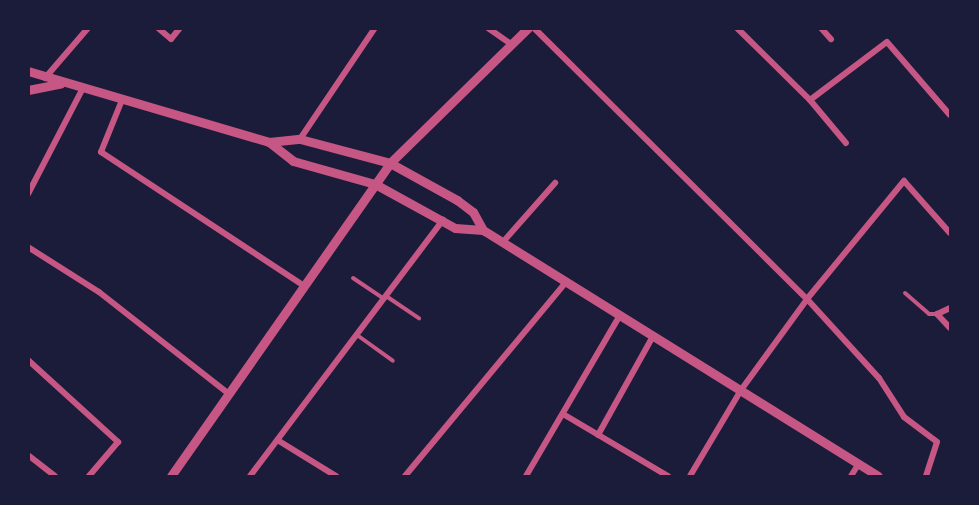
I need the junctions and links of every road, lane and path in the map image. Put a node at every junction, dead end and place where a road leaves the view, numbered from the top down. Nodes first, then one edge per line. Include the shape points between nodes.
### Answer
1 (88, 28) edge
2 (158, 28) edge
3 (180, 28) edge
4 (375, 28) edge
5 (489, 28) edge
6 (528, 28) edge
7 (534, 28) edge
8 (738, 28) edge
9 (821, 28) edge
10 (831, 39) dead end
11 (511, 44) junction
12 (28, 71) edge
13 (45, 78) junction
14 (62, 84) junction
15 (82, 88) junction
16 (28, 90) edge
17 (122, 100) junction
18 (810, 100) junction
19 (951, 115) edge
20 (300, 139) junction
21 (269, 142) junction
22 (846, 143) dead end
23 (390, 162) junction
24 (555, 183) dead end
25 (375, 184) junction
26 (28, 194) edge
27 (443, 220) junction
28 (483, 230) junction
29 (951, 233) edge
30 (503, 242) junction
31 (28, 247) edge
32 (353, 278) dead end
33 (566, 282) junction
34 (304, 286) junction
35 (905, 293) dead end
36 (385, 298) junction
37 (807, 299) junction
38 (951, 308) edge
39 (937, 314) junction
40 (619, 316) junction
41 (419, 318) dead end
42 (951, 328) edge
43 (357, 335) junction
44 (653, 336) junction
45 (28, 360) edge
46 (393, 361) dead end
47 (741, 390) junction
48 (229, 394) junction
49 (562, 414) junction
50 (598, 435) junction
51 (279, 441) junction
52 (28, 455) edge
53 (858, 465) junction
54 (56, 477) edge
55 (89, 477) edge
56 (171, 477) edge
57 (250, 477) edge
58 (336, 477) edge
59 (405, 477) edge
60 (526, 477) edge
61 (668, 477) edge
62 (690, 477) edge
63 (851, 477) edge
64 (878, 477) edge
65 (926, 477) edge

1 - 13 street
2 - 3 street via 171,39
4 - 20 street
5 - 11 street
6 - 11 street
7 - 37 street
8 - 18 street
9 - 10 street
11 - 23 street
12 - 13 street
13 - 14 street
14 - 15 street
14 - 16 street
15 - 17 street
15 - 26 street
17 - 21 street
17 - 34 street via 102,152
18 - 19 street via 887,42
18 - 22 street
20 - 21 street
20 - 23 street
21 - 25 street via 292,161
23 - 25 street
23 - 28 street via 457,200 473,212
24 - 30 street
25 - 27 street
25 - 34 street
27 - 28 street via 455,228
27 - 36 street
28 - 30 street
29 - 37 street via 904,181
30 - 33 street
31 - 48 street via 99,292
32 - 36 lane
33 - 40 street
33 - 59 street
34 - 48 street
35 - 39 lane via 929,314
36 - 41 lane
36 - 43 street
37 - 47 street
37 - 65 street via 879,378 904,417 937,442
38 - 39 street
39 - 42 street
40 - 44 street
40 - 49 street
43 - 46 lane
43 - 51 street
44 - 47 street
44 - 50 street
45 - 55 street via 117,442
47 - 53 street
47 - 62 street
48 - 56 street
49 - 50 street
49 - 60 street
50 - 61 street
51 - 57 street
51 - 58 street
52 - 54 street
53 - 63 street
53 - 64 street

